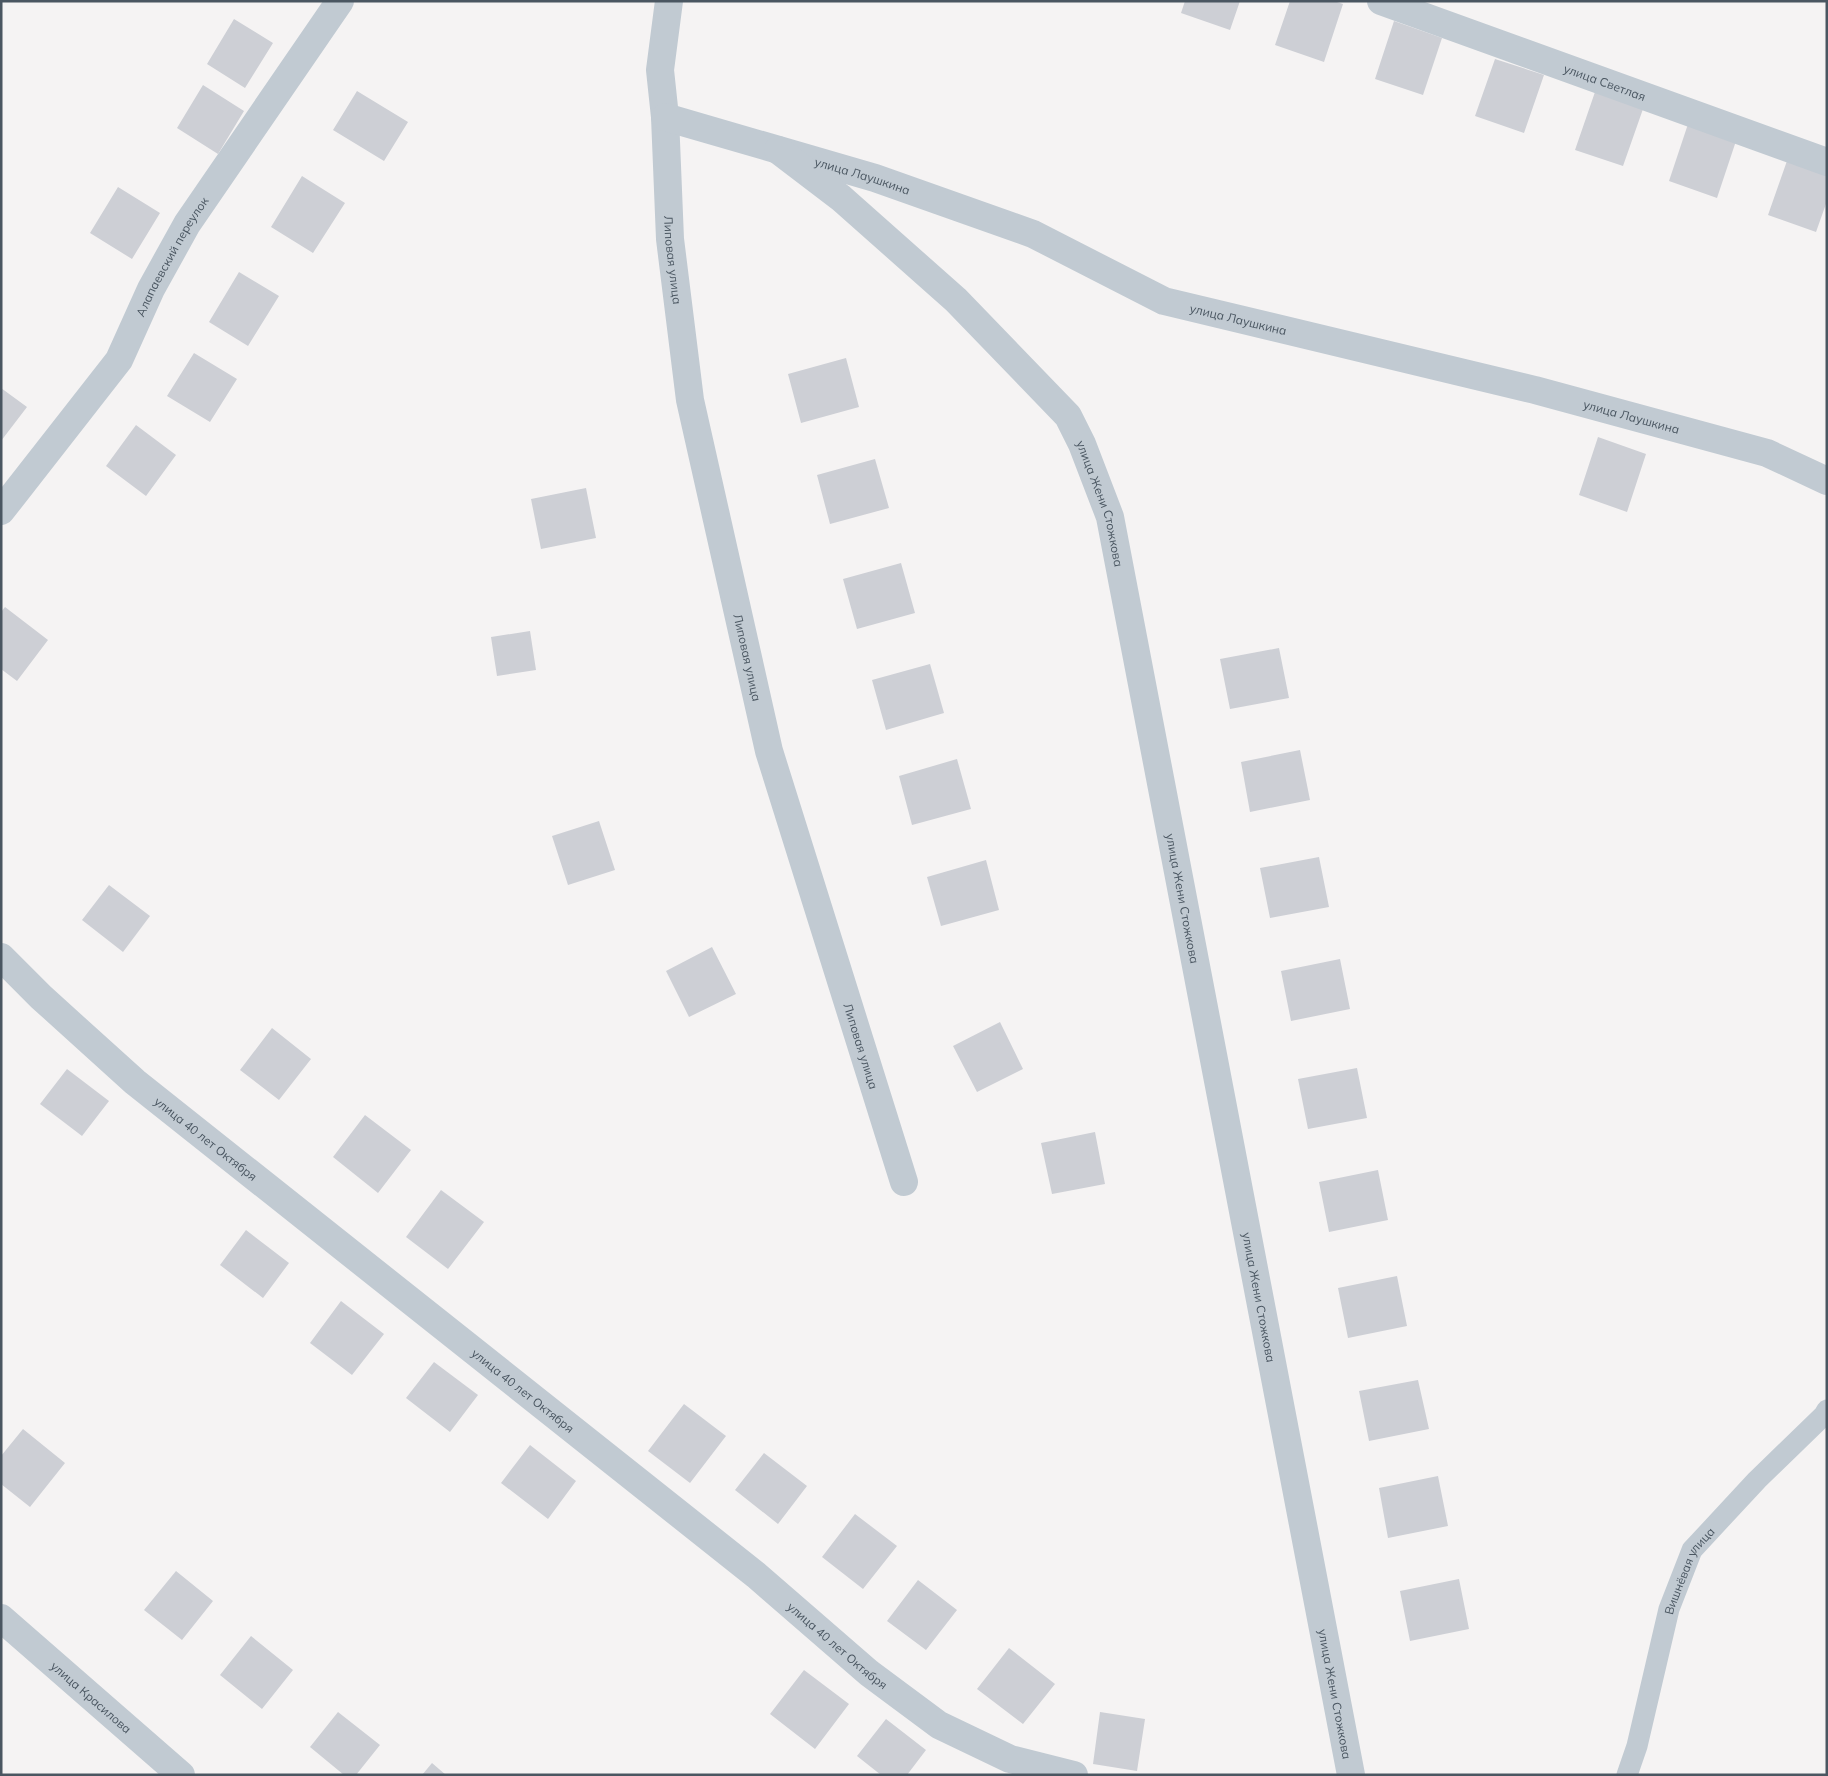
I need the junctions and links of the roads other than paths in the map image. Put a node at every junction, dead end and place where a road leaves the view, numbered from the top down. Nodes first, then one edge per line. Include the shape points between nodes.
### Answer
1 (340, 1) edge
2 (669, 1) edge
3 (1381, 1) edge
4 (665, 117) junction
5 (778, 150) junction
6 (1827, 162) edge
7 (1827, 480) edge
8 (1, 511) edge
9 (1, 957) edge
10 (1, 983) edge
11 (28, 984) junction
12 (904, 1182) dead end
13 (1827, 1410) edge
14 (1, 1618) edge
15 (181, 1775) edge
16 (1074, 1775) edge
17 (1351, 1775) edge
18 (1627, 1775) edge

1 - 8 street, Алапаевский переулок via 187,224 151,289 120,360
2 - 4 street, Липовая улица via 660,70
3 - 6 street, улица Светлая
4 - 5 street, улица Лаушкина
4 - 12 street, Липовая улица via 670,239 690,400 762,721
5 - 7 street, улица Лаушкина via 875,178 1033,234 1164,302 1535,390 1767,453
5 - 17 street, улица Жени Стожкова via 841,198 956,300 1068,416 1110,517
9 - 11 street, улица 40 лет Октября
10 - 11 street
11 - 16 street, улица 40 лет Октября via 135,1082 756,1575 868,1673 939,1725 1010,1759
13 - 18 lane, Вишнёвая улица via 1756,1480 1692,1550 1669,1610 1637,1746
14 - 15 street, улица Красилова

